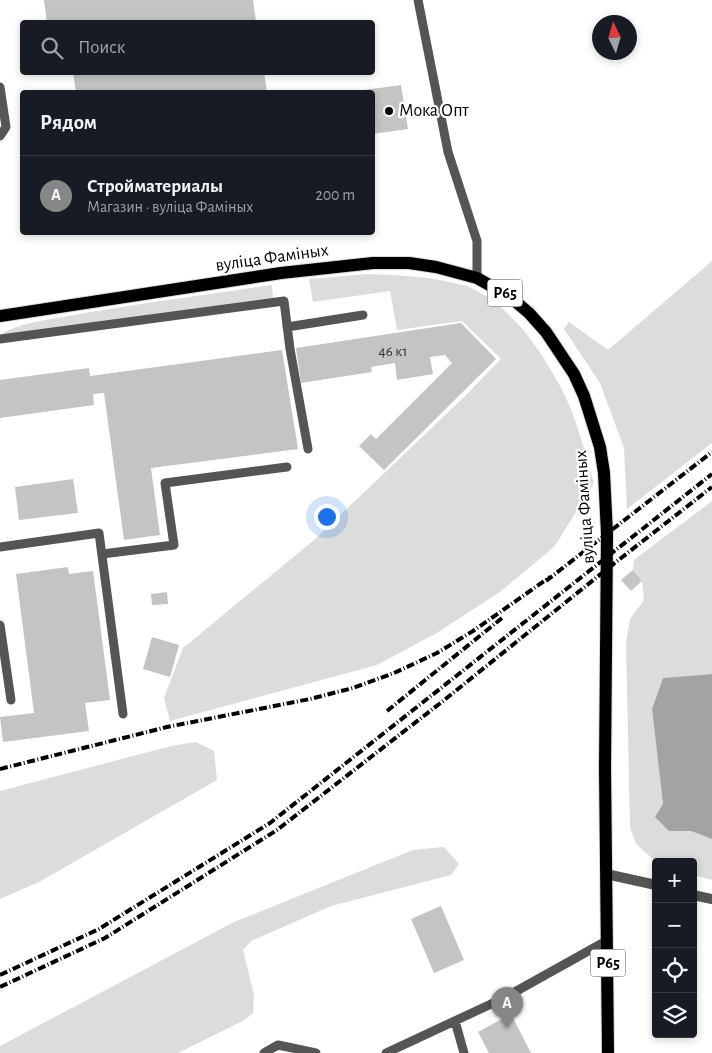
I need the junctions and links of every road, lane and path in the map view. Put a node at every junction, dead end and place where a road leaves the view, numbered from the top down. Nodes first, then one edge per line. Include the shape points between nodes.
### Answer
1 (418, 0) edge
2 (0, 87) edge
3 (0, 136) edge
4 (477, 278) junction
5 (363, 315) dead end
6 (0, 316) edge
7 (288, 326) junction
8 (0, 339) edge
9 (308, 449) dead end
10 (287, 467) dead end
11 (0, 547) edge
12 (102, 554) junction
13 (0, 625) edge
14 (11, 700) dead end
15 (123, 714) dead end
16 (606, 874) junction
17 (652, 884) edge
18 (697, 895) edge
19 (712, 899) edge
20 (608, 940) junction
21 (455, 1021) junction
22 (264, 1053) edge
23 (316, 1053) edge
24 (386, 1053) edge
25 (464, 1053) edge
26 (608, 1053) edge

1 - 4 lane via 448,152 477,241
2 - 3 lane via 6,127
4 - 6 main road, вуліца Фаміных / Р65 via 409,263 373,263 281,273
4 - 16 main road, вуліца Фаміных / Р65 via 509,296 529,313 555,345 584,396 600,448 607,534
5 - 7 lane
7 - 8 lane via 284,300
7 - 9 lane
10 - 12 lane via 165,483 174,545
11 - 12 lane via 99,533
12 - 15 lane
13 - 14 lane
16 - 17 street
16 - 20 main road, вуліца Фаміных / Р65
18 - 19 street
20 - 21 lane via 504,998
20 - 26 main road, вуліца Фаміных / Р65
21 - 24 lane
21 - 25 lane
22 - 23 lane via 278,1045

